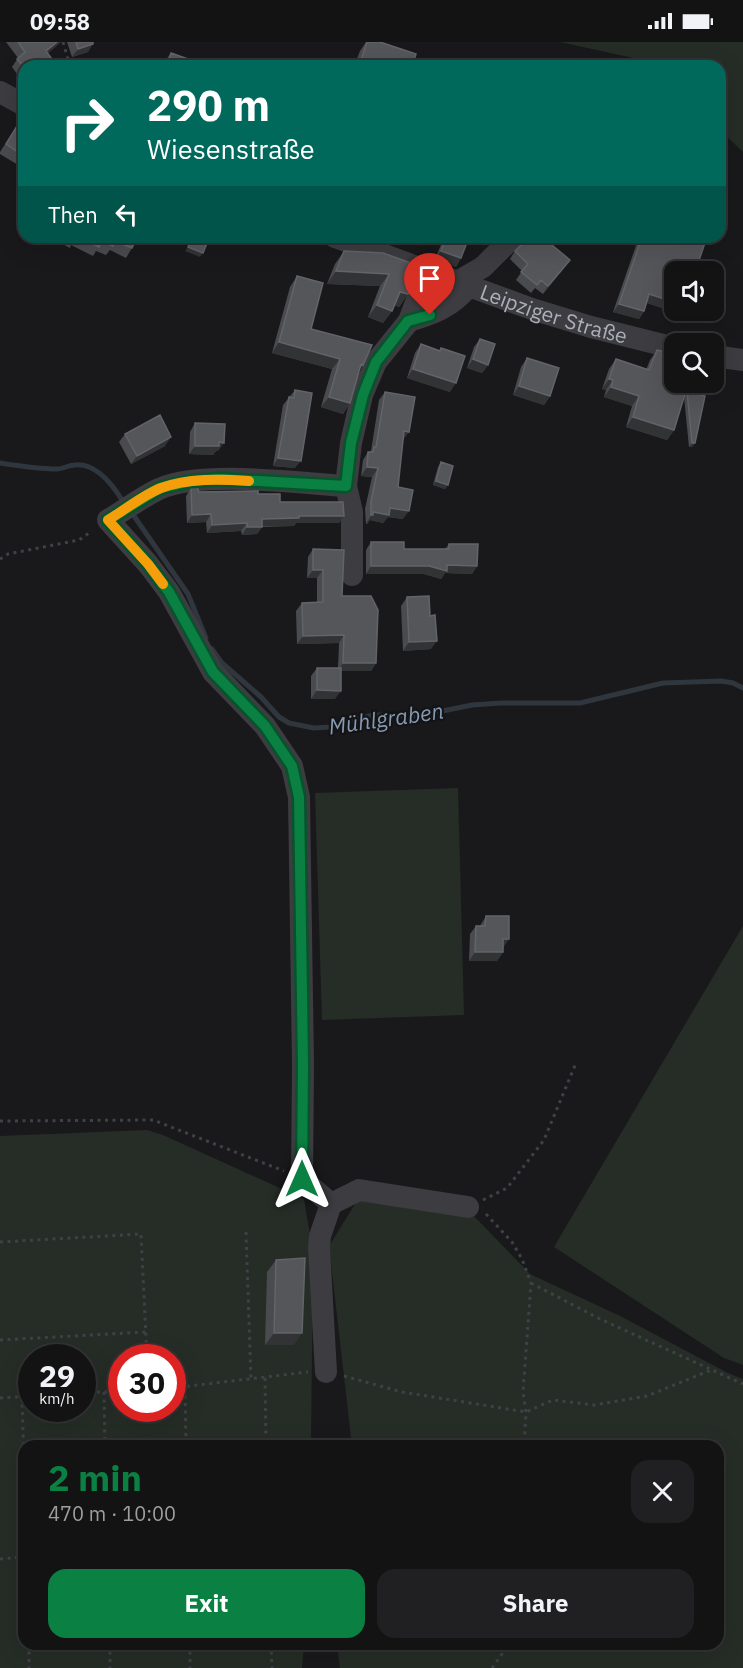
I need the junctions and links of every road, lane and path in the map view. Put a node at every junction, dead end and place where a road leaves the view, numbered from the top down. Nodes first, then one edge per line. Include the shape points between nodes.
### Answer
1 (63, 42) edge
2 (68, 60) edge
3 (0, 92) edge
4 (18, 102) edge
5 (354, 243) edge
6 (507, 243) edge
7 (428, 271) junction
8 (461, 290) junction
9 (408, 321) junction
10 (664, 345) edge
11 (346, 486) junction
12 (108, 520) junction
13 (0, 559) edge
14 (352, 575) dead end
15 (576, 1063) dead end
16 (0, 1120) edge
17 (302, 1179) junction
18 (331, 1204) junction
19 (468, 1207) junction
20 (246, 1232) dead end
21 (0, 1242) edge
22 (531, 1283) junction
23 (146, 1332) junction
24 (0, 1340) edge
25 (146, 1344) edge
26 (711, 1370) junction
27 (326, 1372) junction
28 (265, 1378) junction
29 (251, 1380) junction
30 (743, 1384) edge
31 (186, 1388) edge
32 (96, 1392) edge
33 (104, 1392) junction
34 (108, 1392) edge
35 (18, 1397) edge
36 (0, 1398) edge
37 (526, 1412) junction
38 (23, 1422) edge
39 (186, 1422) edge
40 (23, 1440) edge
41 (105, 1440) edge
42 (186, 1440) edge
43 (266, 1440) edge
44 (524, 1440) edge
45 (18, 1558) edge
46 (0, 1559) edge
47 (28, 1650) edge
48 (110, 1650) edge
49 (190, 1650) edge
50 (271, 1650) edge
51 (502, 1650) edge
52 (29, 1668) edge
53 (110, 1668) edge
54 (190, 1668) edge
55 (272, 1668) edge
56 (492, 1668) edge

1 - 2 path
3 - 4 street
5 - 7 street, Leipziger Straße
6 - 8 street
7 - 8 street, Leipziger Straße
7 - 9 street
8 - 9 street via 430,315
8 - 10 street, Leipziger Straße
9 - 11 street via 376,362 363,395
11 - 12 street via 191,481 160,488
11 - 14 street via 352,512
12 - 13 path via 79,540
12 - 17 street via 169,592 213,672 265,726 292,766 299,797
15 - 19 path via 544,1140 507,1188
16 - 17 path via 153,1120
17 - 18 street
18 - 19 street via 359,1190
18 - 27 street via 319,1248
19 - 22 path via 485,1214 512,1242
20 - 29 path
21 - 23 path via 141,1234
22 - 26 path
22 - 37 path via 523,1392
23 - 24 path
23 - 25 path
26 - 30 path
26 - 37 path via 647,1396 594,1405 553,1400
27 - 28 path
27 - 37 path via 402,1392
28 - 29 path
28 - 43 path
29 - 31 path
32 - 33 path
33 - 34 path
33 - 41 path
35 - 36 path
37 - 44 path
38 - 40 path
39 - 42 path
45 - 46 path
47 - 52 path
48 - 53 path
49 - 54 path
50 - 55 path
51 - 56 path

